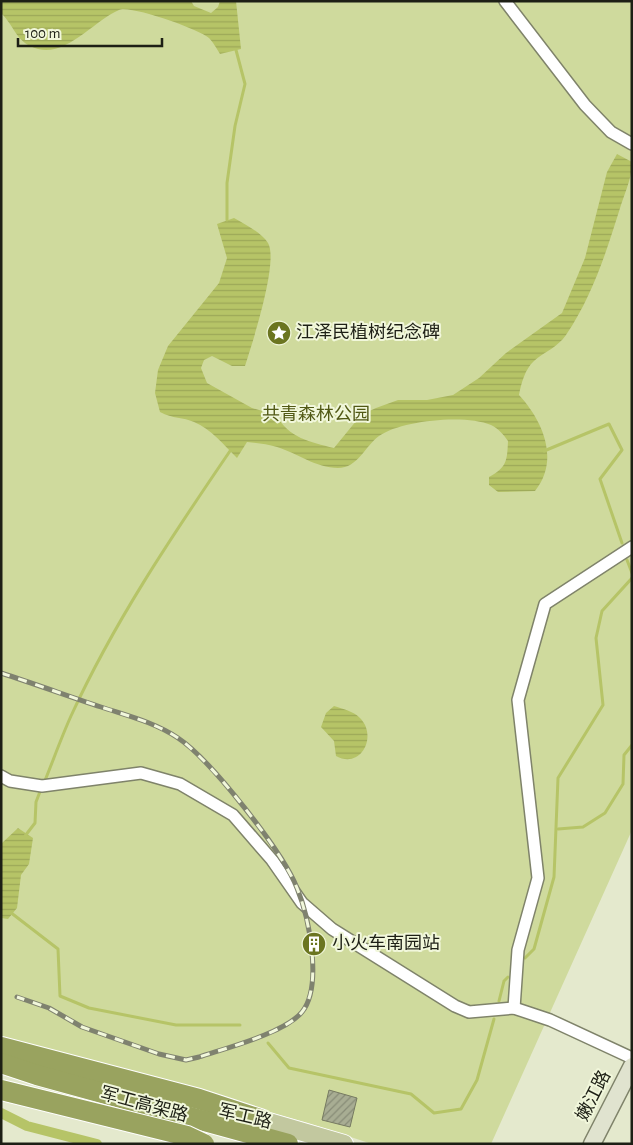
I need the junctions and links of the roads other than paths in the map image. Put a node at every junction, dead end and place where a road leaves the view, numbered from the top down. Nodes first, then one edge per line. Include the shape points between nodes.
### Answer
1 (505, 1) edge
2 (632, 144) edge
3 (632, 547) edge
4 (6, 778) edge
5 (514, 1008) junction
6 (1, 1047) edge
7 (1, 1052) edge
8 (632, 1058) edge
9 (1, 1063) edge
10 (632, 1066) edge
11 (1, 1078) edge
12 (1, 1089) edge
13 (260, 1118) junction
14 (187, 1144) edge
15 (204, 1144) edge
16 (234, 1144) edge
17 (288, 1144) edge
18 (344, 1144) edge
19 (592, 1144) edge

1 - 2 street via 585,105 611,132
3 - 5 street via 545,604 518,700 538,878 518,950
4 - 5 street via 42,786 141,773 180,784 233,815 272,860 302,903 340,934 469,1012
5 - 8 street via 550,1020
6 - 13 highway
7 - 13 main road, 军工路 via 195,1106
9 - 17 highway, 军工高架路
10 - 19 street, 嫩江路
11 - 16 highway, 军工高架路
12 - 14 main road
12 - 15 highway, bridge via 187,1136
13 - 18 main road, 军工路

